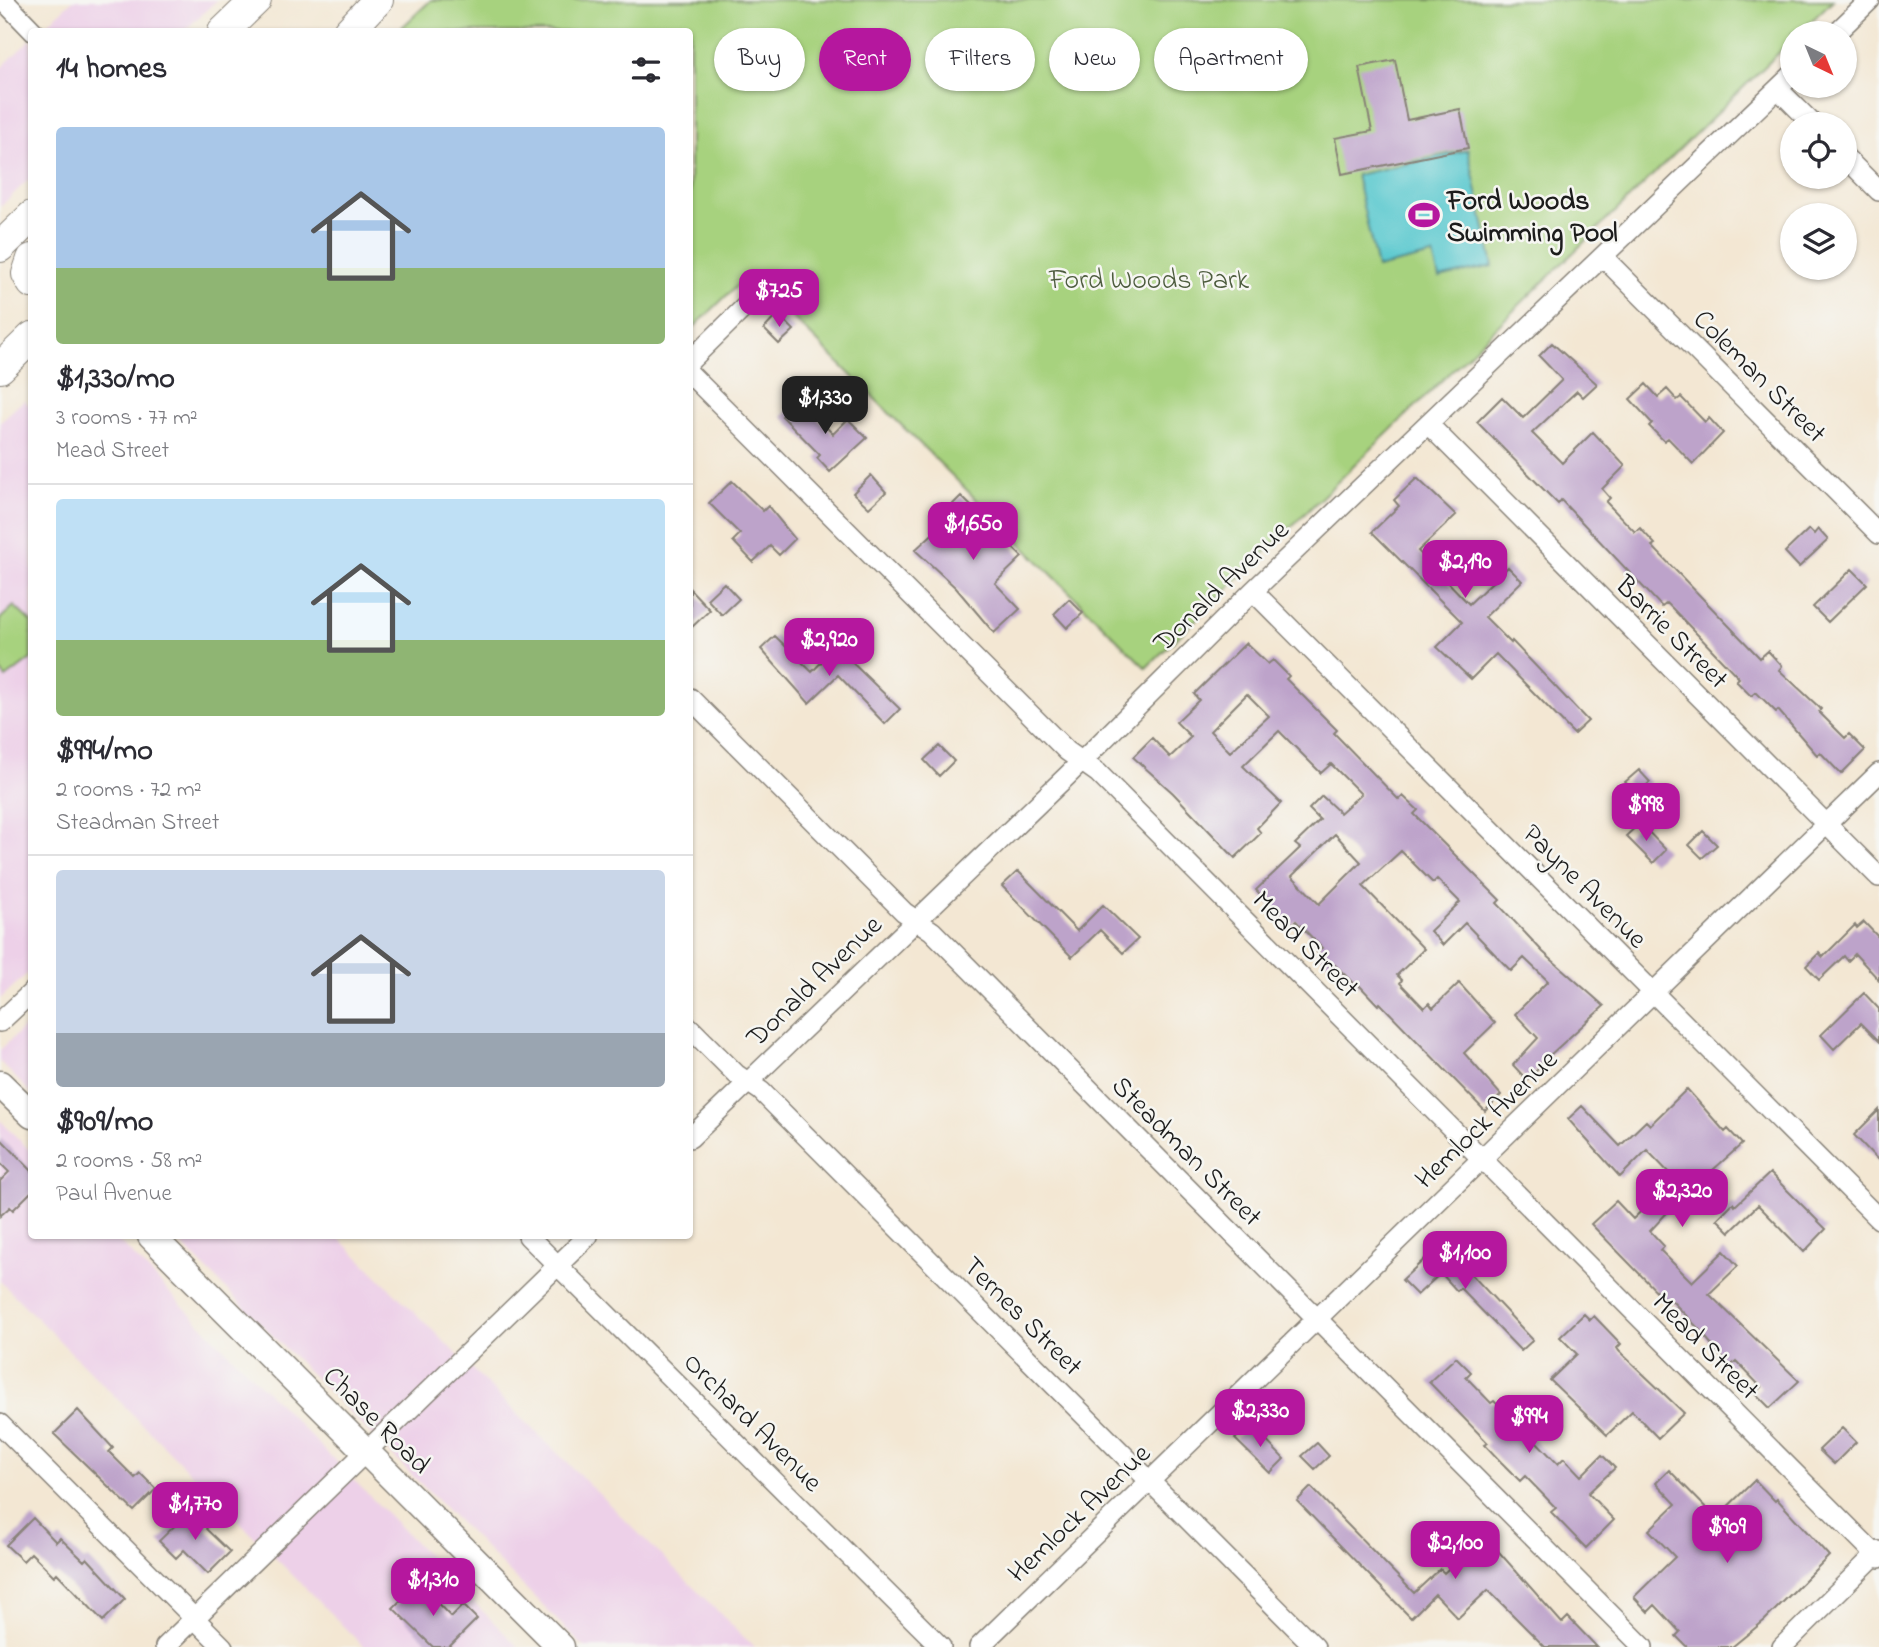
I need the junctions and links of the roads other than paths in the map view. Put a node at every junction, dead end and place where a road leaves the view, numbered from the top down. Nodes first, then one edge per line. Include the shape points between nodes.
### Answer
1 (3, 0) edge
2 (256, 0) edge
3 (358, 0) edge
4 (379, 0) edge
5 (1870, 0) edge
6 (1848, 21) edge
7 (30, 28) edge
8 (227, 28) edge
9 (337, 28) edge
10 (352, 28) edge
11 (1780, 87) edge
12 (1857, 169) edge
13 (1879, 191) edge
14 (28, 220) edge
15 (0, 247) edge
16 (1603, 257) junction
17 (762, 290) dead end
18 (28, 341) edge
19 (693, 358) edge
20 (0, 368) edge
21 (693, 377) edge
22 (1428, 424) junction
23 (1879, 534) edge
24 (1253, 591) junction
25 (693, 701) edge
26 (1082, 761) junction
27 (1879, 773) edge
28 (1826, 824) junction
29 (1879, 877) edge
30 (916, 920) junction
31 (1653, 992) junction
32 (28, 996) edge
33 (0, 1022) edge
34 (693, 1031) edge
35 (748, 1082) junction
36 (0, 1084) edge
37 (28, 1111) edge
38 (693, 1135) edge
39 (1483, 1160) junction
40 (1879, 1219) edge
41 (154, 1239) edge
42 (531, 1239) edge
43 (585, 1239) edge
44 (558, 1265) junction
45 (1317, 1320) junction
46 (0, 1424) edge
47 (365, 1451) junction
48 (1150, 1481) junction
49 (1878, 1554) edge
50 (194, 1618) junction
51 (165, 1647) edge
52 (223, 1647) edge
53 (561, 1647) edge
54 (941, 1647) edge
55 (979, 1647) edge
56 (1315, 1647) edge
57 (1643, 1647) edge
58 (1782, 1647) edge

1 - 7 street
2 - 8 main road
3 - 9 main road
4 - 10 main road
5 - 6 street
11 - 16 street, Donald Avenue
12 - 13 street
14 - 15 main road
16 - 22 street, Donald Avenue
16 - 23 street, Coleman Street
17 - 19 street
18 - 20 main road
21 - 26 street, Mead Street
22 - 24 street, Donald Avenue
22 - 28 street, Barrie Street
24 - 26 street, Donald Avenue
24 - 31 street, Payne Avenue
25 - 30 street, Steadman Street
26 - 30 street, Donald Avenue
26 - 39 street, Mead Street
27 - 28 street, Hemlock Avenue
28 - 29 street, Barrie Street
28 - 31 street, Hemlock Avenue
30 - 35 street, Donald Avenue
30 - 45 street, Steadman Street via 932,931
31 - 39 street, Hemlock Avenue
31 - 40 street, Payne Avenue
32 - 33 street
34 - 35 street, Ternes Street
35 - 38 street, Donald Avenue
35 - 48 street, Ternes Street
36 - 37 street
39 - 45 street, Hemlock Avenue
39 - 49 street, Mead Street
41 - 47 street, Chase Road
42 - 44 street, Orchard Avenue
43 - 44 street
44 - 47 street
44 - 54 street, Orchard Avenue
45 - 48 street, Hemlock Avenue
45 - 57 street, Steadman Street
46 - 50 street
47 - 50 street
47 - 53 street, Chase Road
48 - 55 street, Hemlock Avenue
48 - 56 street, Ternes Street
49 - 58 street
50 - 51 street
50 - 52 street

